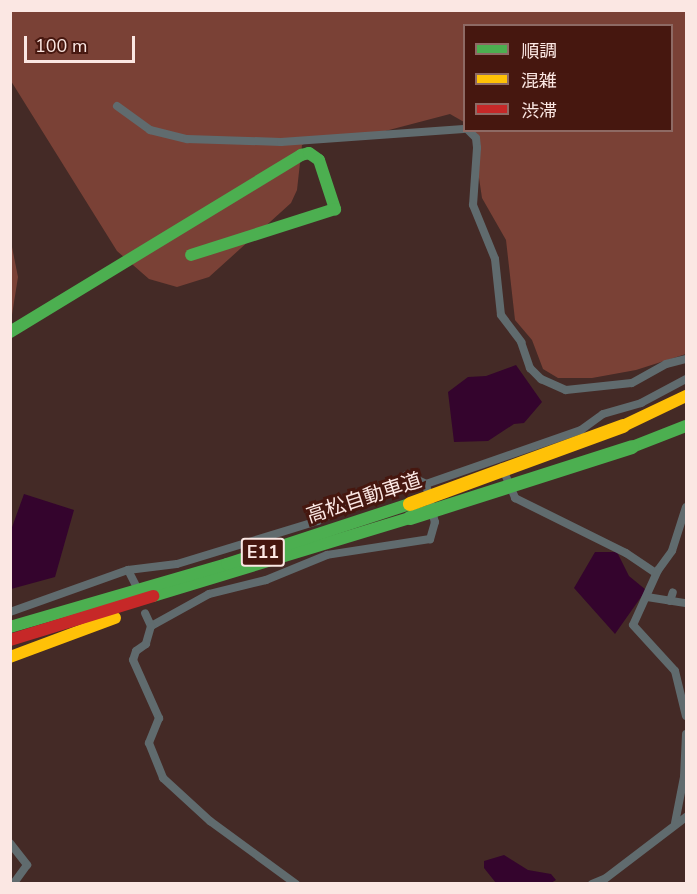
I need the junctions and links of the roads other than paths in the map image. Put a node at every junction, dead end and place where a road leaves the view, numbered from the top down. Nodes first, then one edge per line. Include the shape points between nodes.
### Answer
1 (117, 106) dead end
2 (463, 130) edge
3 (468, 132) edge
4 (191, 255) dead end
5 (10, 332) edge
6 (687, 359) edge
7 (687, 379) edge
8 (687, 396) edge
9 (687, 426) edge
10 (500, 461) junction
11 (426, 484) junction
12 (687, 507) edge
13 (410, 511) junction
14 (128, 570) junction
15 (656, 573) junction
16 (135, 584) dead end
17 (647, 597) junction
18 (687, 603) edge
19 (118, 607) junction
20 (10, 612) edge
21 (145, 613) dead end
22 (82, 619) junction
23 (151, 626) junction
24 (10, 627) edge
25 (10, 640) edge
26 (10, 657) edge
27 (687, 716) edge
28 (687, 734) edge
29 (683, 821) edge
30 (10, 843) edge
31 (13, 884) edge
32 (296, 884) edge
33 (592, 884) edge

1 - 2 street via 150,130 178,139 281,142
3 - 6 street via 476,138 477,148 473,205 495,259 501,315 521,342 530,368 541,379 566,390 632,383 666,364
4 - 5 main road via 335,209 319,160 309,153 301,155
7 - 10 street via 641,403 603,414 581,430
8 - 13 main road, 高松自動車道 / E11, bridge via 623,426
9 - 13 main road, 高松自動車道 / E11, bridge via 632,447
10 - 11 street
10 - 15 street via 516,498 626,553
11 - 14 street via 408,475 318,521 177,564
11 - 23 street via 435,522 430,539 327,555 266,580 209,594
12 - 15 street via 672,551
13 - 19 main road, 高松自動車道 / E11
13 - 19 main road, 高松自動車道 / E11 via 228,575
14 - 16 street
14 - 20 street
15 - 17 street
17 - 18 street via 671,596
17 - 27 street via 634,629 654,644 675,671
19 - 22 main road
19 - 22 main road, 高松自動車道 / E11
21 - 23 street
22 - 24 main road, 高松自動車道 / E11
22 - 25 main road, 高松自動車道 / E11
22 - 26 main road
23 - 32 street via 146,644 136,651 133,660 159,718 149,743 163,778 210,821
28 - 29 street
29 - 33 street via 606,878
30 - 31 street via 27,865

